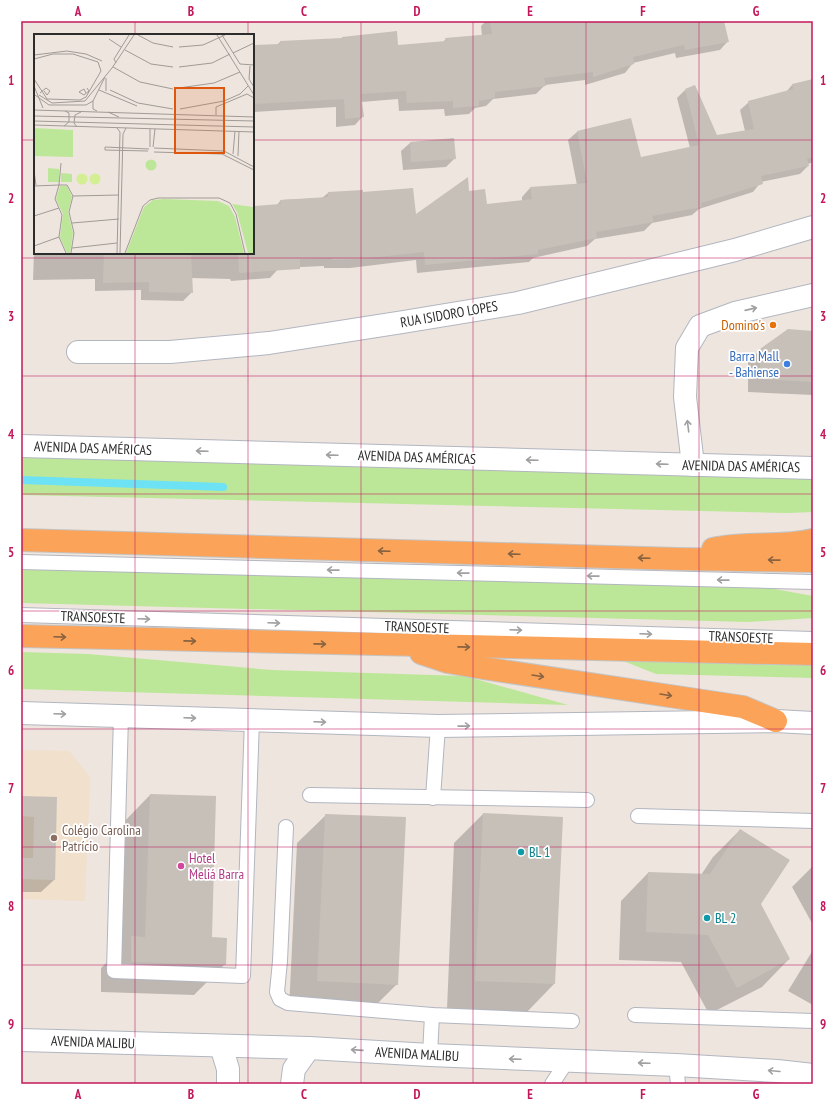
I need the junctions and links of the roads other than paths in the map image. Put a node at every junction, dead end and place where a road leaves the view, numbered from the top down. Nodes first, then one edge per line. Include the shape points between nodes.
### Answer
1 (813, 227) edge
2 (813, 295) edge
3 (78, 352) dead end
4 (21, 446) edge
5 (693, 465) junction
6 (813, 468) edge
7 (21, 540) edge
8 (813, 540) edge
9 (678, 559) junction
10 (813, 561) edge
11 (21, 562) edge
12 (810, 583) edge
13 (21, 615) edge
14 (21, 636) edge
15 (812, 642) edge
16 (405, 646) junction
17 (21, 713) edge
18 (122, 716) junction
19 (252, 720) junction
20 (776, 721) junction
21 (813, 723) edge
22 (438, 726) junction
23 (310, 795) dead end
24 (433, 798) junction
25 (586, 800) dead end
26 (638, 816) dead end
27 (813, 821) edge
28 (286, 827) dead end
29 (432, 1015) junction
30 (635, 1015) dead end
31 (572, 1021) dead end
32 (813, 1021) edge
33 (21, 1040) edge
34 (221, 1046) junction
35 (309, 1048) junction
36 (430, 1055) junction
37 (567, 1061) junction
38 (677, 1074) edge
39 (813, 1075) edge
40 (228, 1084) edge
41 (292, 1084) edge
42 (552, 1084) edge

1 - 3 street, RUA ISIDORO LOPES via 735,250 525,301 403,322 269,343 170,352
5 -> 2 street via 685,397 686,348 700,326 735,312
5 -> 4 street, AVENIDA DAS AMÉRICAS
5 - 6 street, AVENIDA DAS AMÉRICAS
9 -> 7 highway
8 - 9 highway via 800,543 728,546
10 -> 9 highway
12 -> 11 lane
13 -> 15 lane, TRANSOESTE
14 -> 16 highway
16 -> 15 highway
16 -> 20 highway via 448,662 743,707
17 -> 18 street
18 -> 19 street
18 - 19 lane via 114,971 243,976
19 -> 22 street
20 - 21 street
22 -> 20 street
22 - 24 lane
23 - 24 lane
24 - 25 lane
26 - 27 lane
28 - 29 lane via 280,961 276,992 280,999 288,1003
29 - 31 lane
29 - 36 lane
30 - 32 lane
33 - 34 street, AVENIDA MALIBU
34 - 35 street, AVENIDA MALIBU
34 - 40 street via 228,1069
36 -> 35 street, AVENIDA MALIBU
35 - 41 street via 294,1069
37 -> 36 street, AVENIDA MALIBU
38 -> 37 street, AVENIDA MALIBU
37 - 42 lane
39 -> 38 street, AVENIDA MALIBU via 777,1071

